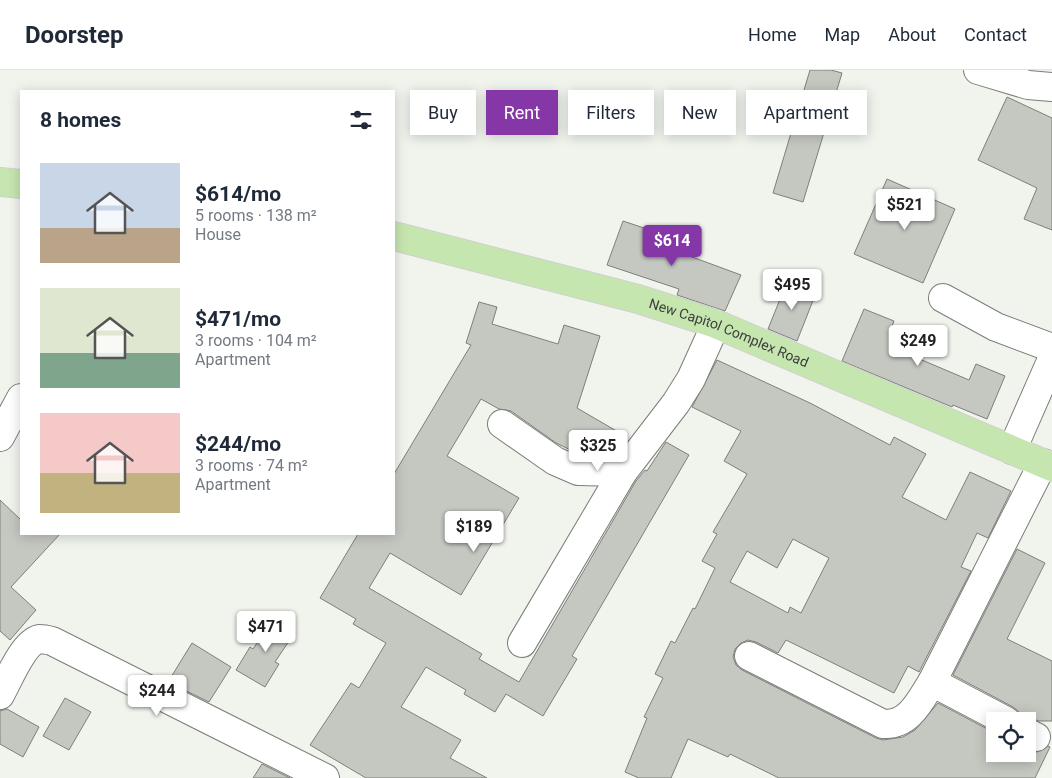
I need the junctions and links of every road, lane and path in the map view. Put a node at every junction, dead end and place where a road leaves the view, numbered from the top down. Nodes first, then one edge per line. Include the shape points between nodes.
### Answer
1 (978, 70) edge
2 (1052, 87) edge
3 (0, 182) edge
4 (20, 184) edge
5 (395, 236) edge
6 (943, 298) dead end
7 (716, 324) junction
8 (1052, 348) edge
9 (1052, 359) edge
10 (20, 400) edge
11 (502, 424) dead end
12 (0, 437) edge
13 (1012, 450) junction
14 (1048, 465) edge
15 (623, 472) junction
16 (522, 643) dead end
17 (748, 656) dead end
18 (932, 682) junction
19 (0, 695) edge
20 (989, 712) edge
21 (325, 778) edge

1 - 2 street via 1028,85
3 - 4 main road
5 - 7 main road, New Capitol Complex Road via 638,299
6 - 8 street via 996,327
7 - 13 main road, New Capitol Complex Road
7 - 15 street via 691,379 676,403
9 - 13 street
10 - 12 street
11 - 15 street via 555,461 578,471
13 - 14 main road, New Capitol Complex Road
14 - 18 street
15 - 16 street
17 - 18 street via 883,724 894,725 904,720
18 - 20 street
19 - 21 street via 31,644 40,639 52,641

